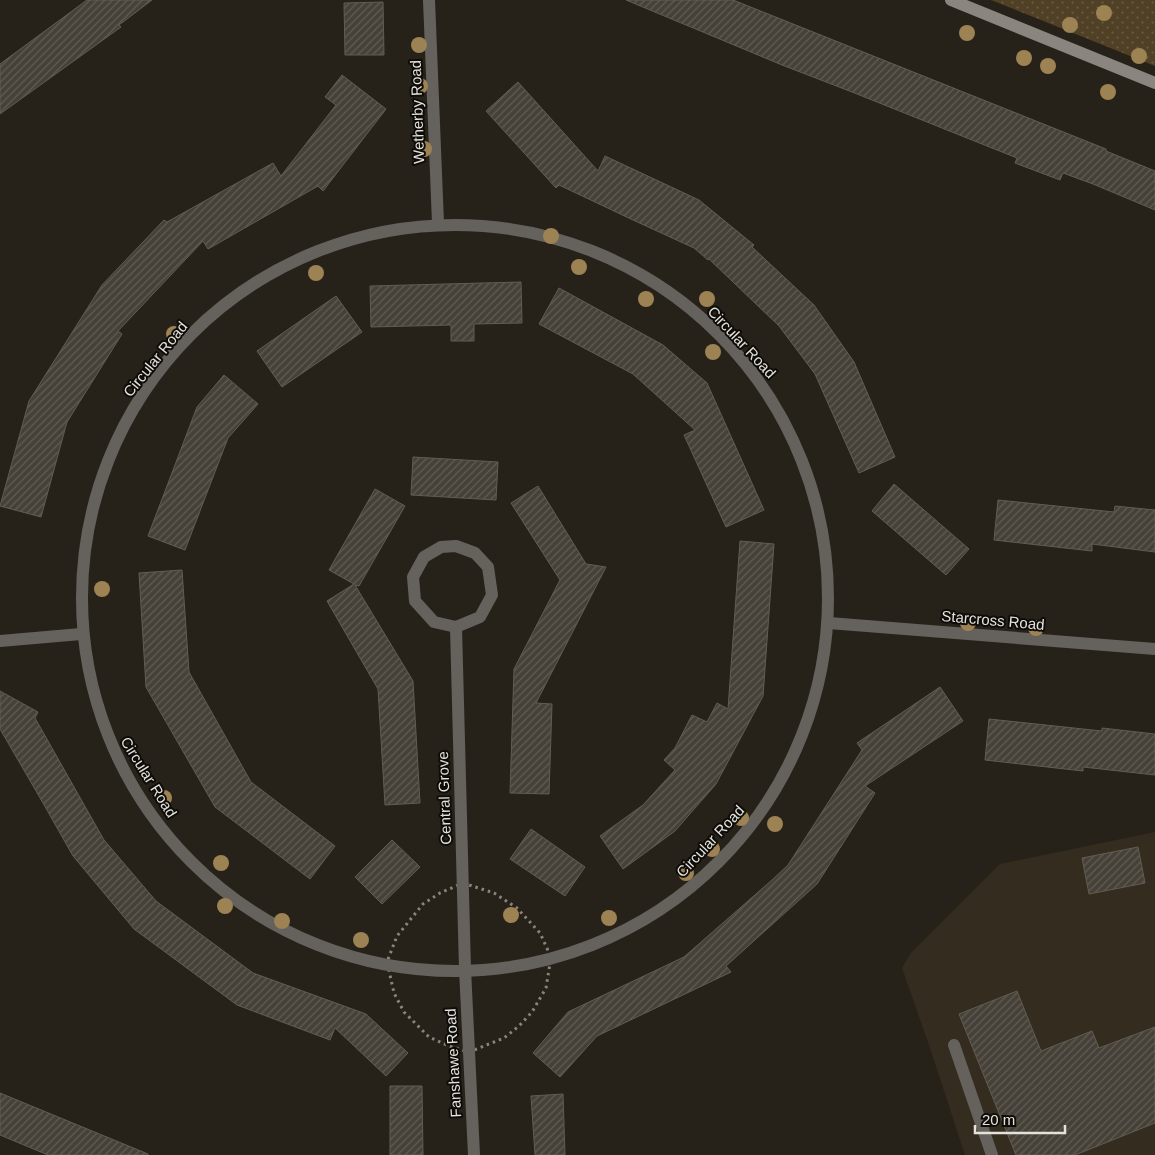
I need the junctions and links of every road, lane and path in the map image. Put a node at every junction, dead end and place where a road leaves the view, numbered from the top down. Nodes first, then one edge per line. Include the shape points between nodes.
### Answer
1 (429, 0) edge
2 (950, 0) edge
3 (1155, 83) edge
4 (438, 223) junction
5 (829, 623) junction
6 (456, 627) junction
7 (81, 634) junction
8 (0, 641) edge
9 (1155, 649) edge
10 (465, 969) junction
11 (954, 1045) dead end
12 (474, 1155) edge
13 (992, 1155) edge

1 - 4 street, Wetherby Road
2 - 3 main road
4 - 5 street, Circular Road via 509,229 560,238 600,254 648,278 686,307 729,348 763,386 791,435 815,496 829,572
4 - 7 street, Circular Road via 391,230 326,247 269,274 218,310 179,350 143,394 118,438 98,488 83,565
5 - 9 street, Starcross Road
5 - 10 street, Circular Road via 824,661 787,770 751,824 690,888 641,921 570,953
6 - 6 street via 480,617 492,595 488,567 475,553 456,546 441,548 424,557 413,577 415,601 434,622
6 - 10 street, Central Grove
7 - 8 street
7 - 10 street, Circular Road via 92,700 108,743 153,819 216,888 279,929 322,947 387,962
10 - 12 street, Fanshawe Road
11 - 13 street

